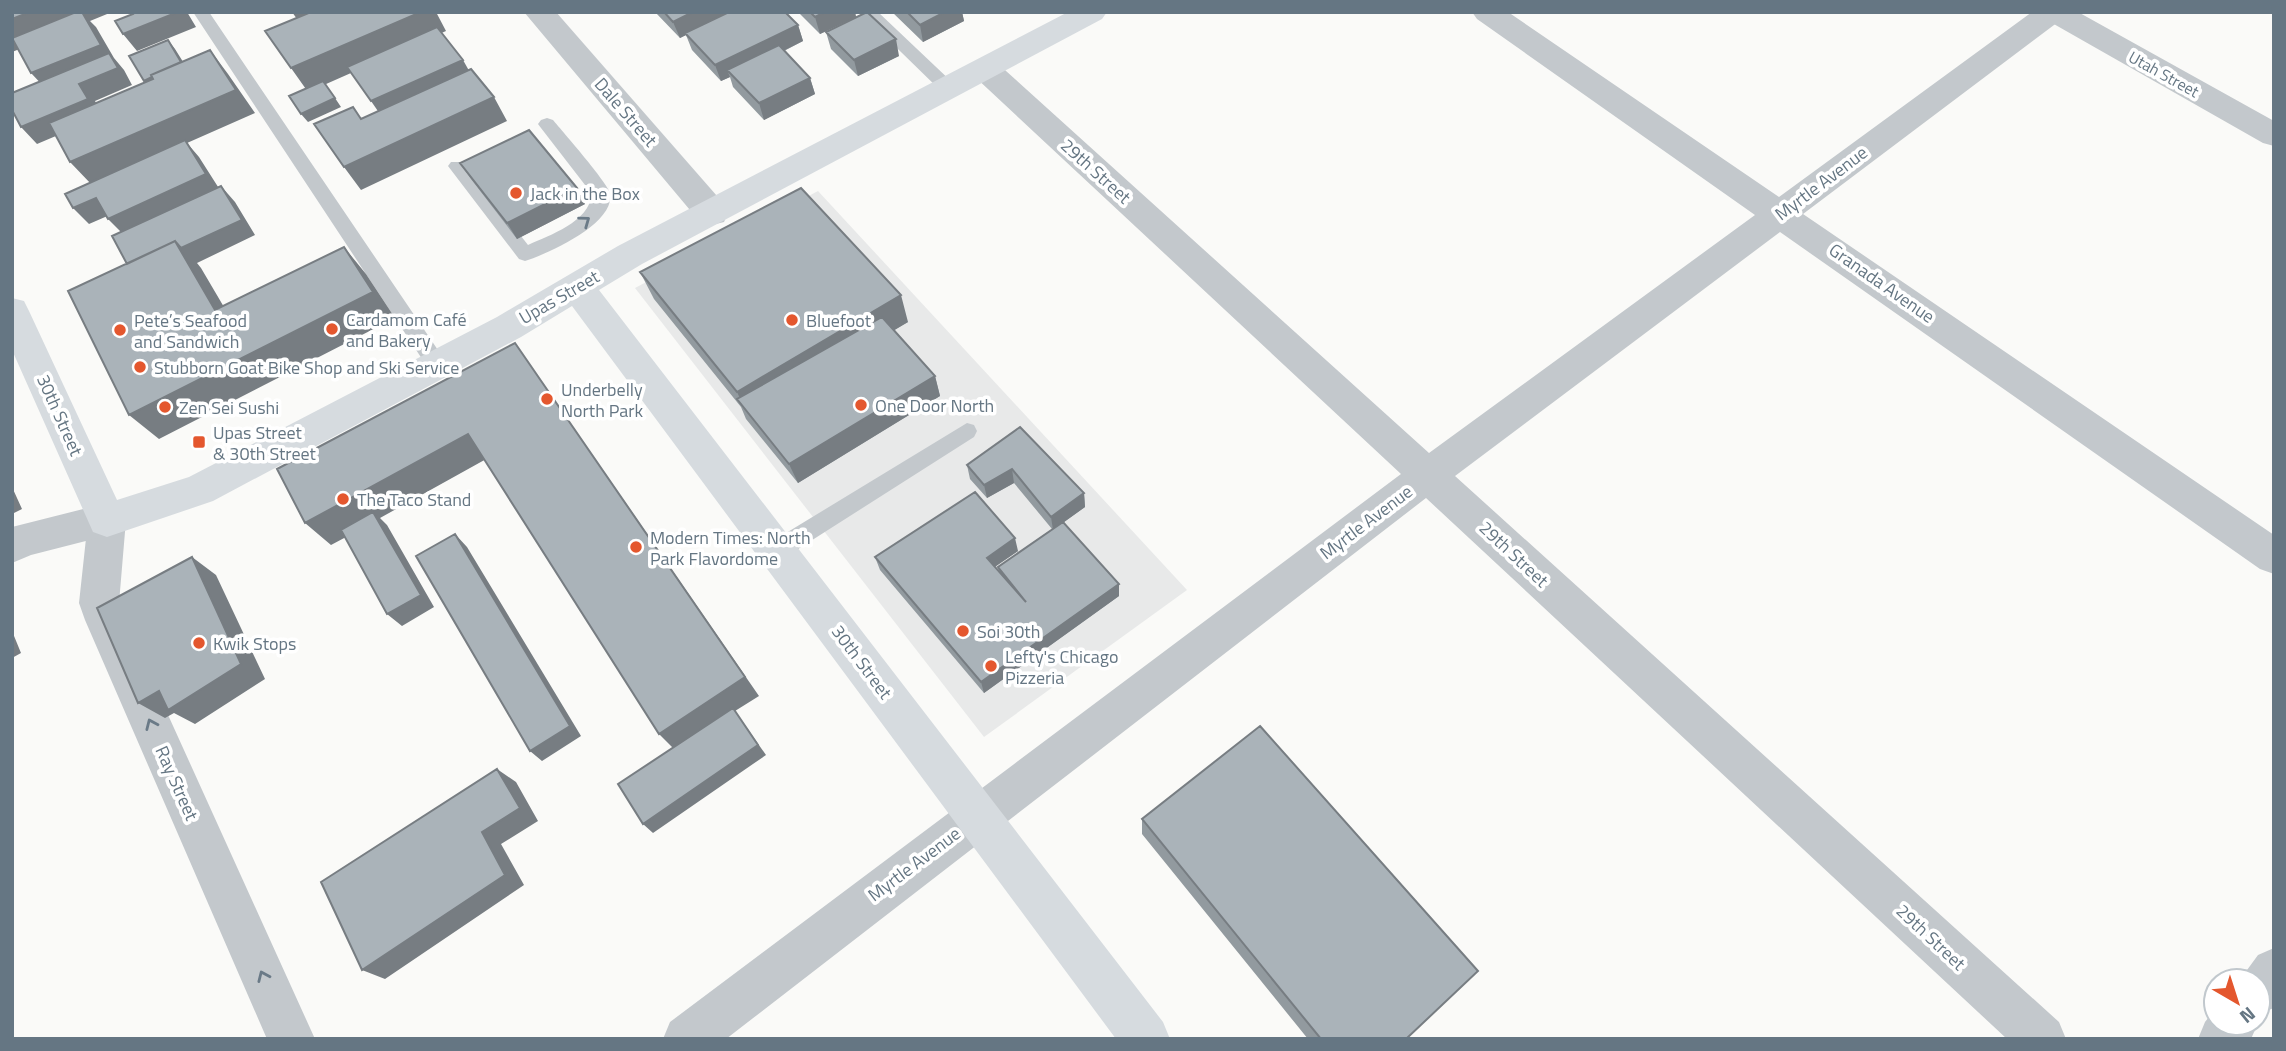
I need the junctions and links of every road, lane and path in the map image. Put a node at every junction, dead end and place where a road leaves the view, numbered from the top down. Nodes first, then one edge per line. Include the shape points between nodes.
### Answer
1 (201, 12) edge
2 (540, 12) edge
3 (868, 12) edge
4 (1092, 12) edge
5 (1487, 12) edge
6 (2053, 12) edge
7 (985, 69) junction
8 (948, 88) junction
9 (547, 124) dead end
10 (2274, 135) edge
11 (457, 166) dead end
12 (712, 213) junction
13 (1780, 213) junction
14 (577, 287) junction
15 (12, 311) edge
16 (437, 365) junction
17 (967, 431) dead end
18 (1428, 475) junction
19 (107, 520) junction
20 (12, 546) edge
21 (776, 551) junction
22 (2274, 557) edge
23 (976, 816) junction
24 (291, 1039) edge
25 (687, 1039) edge
26 (1146, 1039) edge
27 (2042, 1039) edge

1 - 16 lane
2 - 12 street, Dale Street
3 - 8 lane
4 - 7 main road, Upas Street
5 - 13 street, Granada Avenue
6 - 10 street, Utah Street
6 - 13 street, Myrtle Avenue
7 - 8 main road, Upas Street
7 - 18 street, 29th Street
8 - 12 main road, Upas Street
11 -> 9 lane via 525,254 585,222 602,201 601,193
12 - 14 main road, Upas Street
13 - 18 street, Myrtle Avenue
13 - 22 street, Granada Avenue
14 - 16 main road, Upas Street
14 - 21 main road, 30th Street
15 - 19 main road, 30th Street
16 - 19 main road, Upas Street via 200,490
17 - 21 lane
18 - 23 street, Myrtle Avenue
18 - 27 street, 29th Street
19 - 20 street, Upas Street
24 -> 19 street, Ray Street via 99,603
21 - 23 main road, 30th Street
23 - 25 street, Myrtle Avenue
23 - 26 main road, 30th Street

